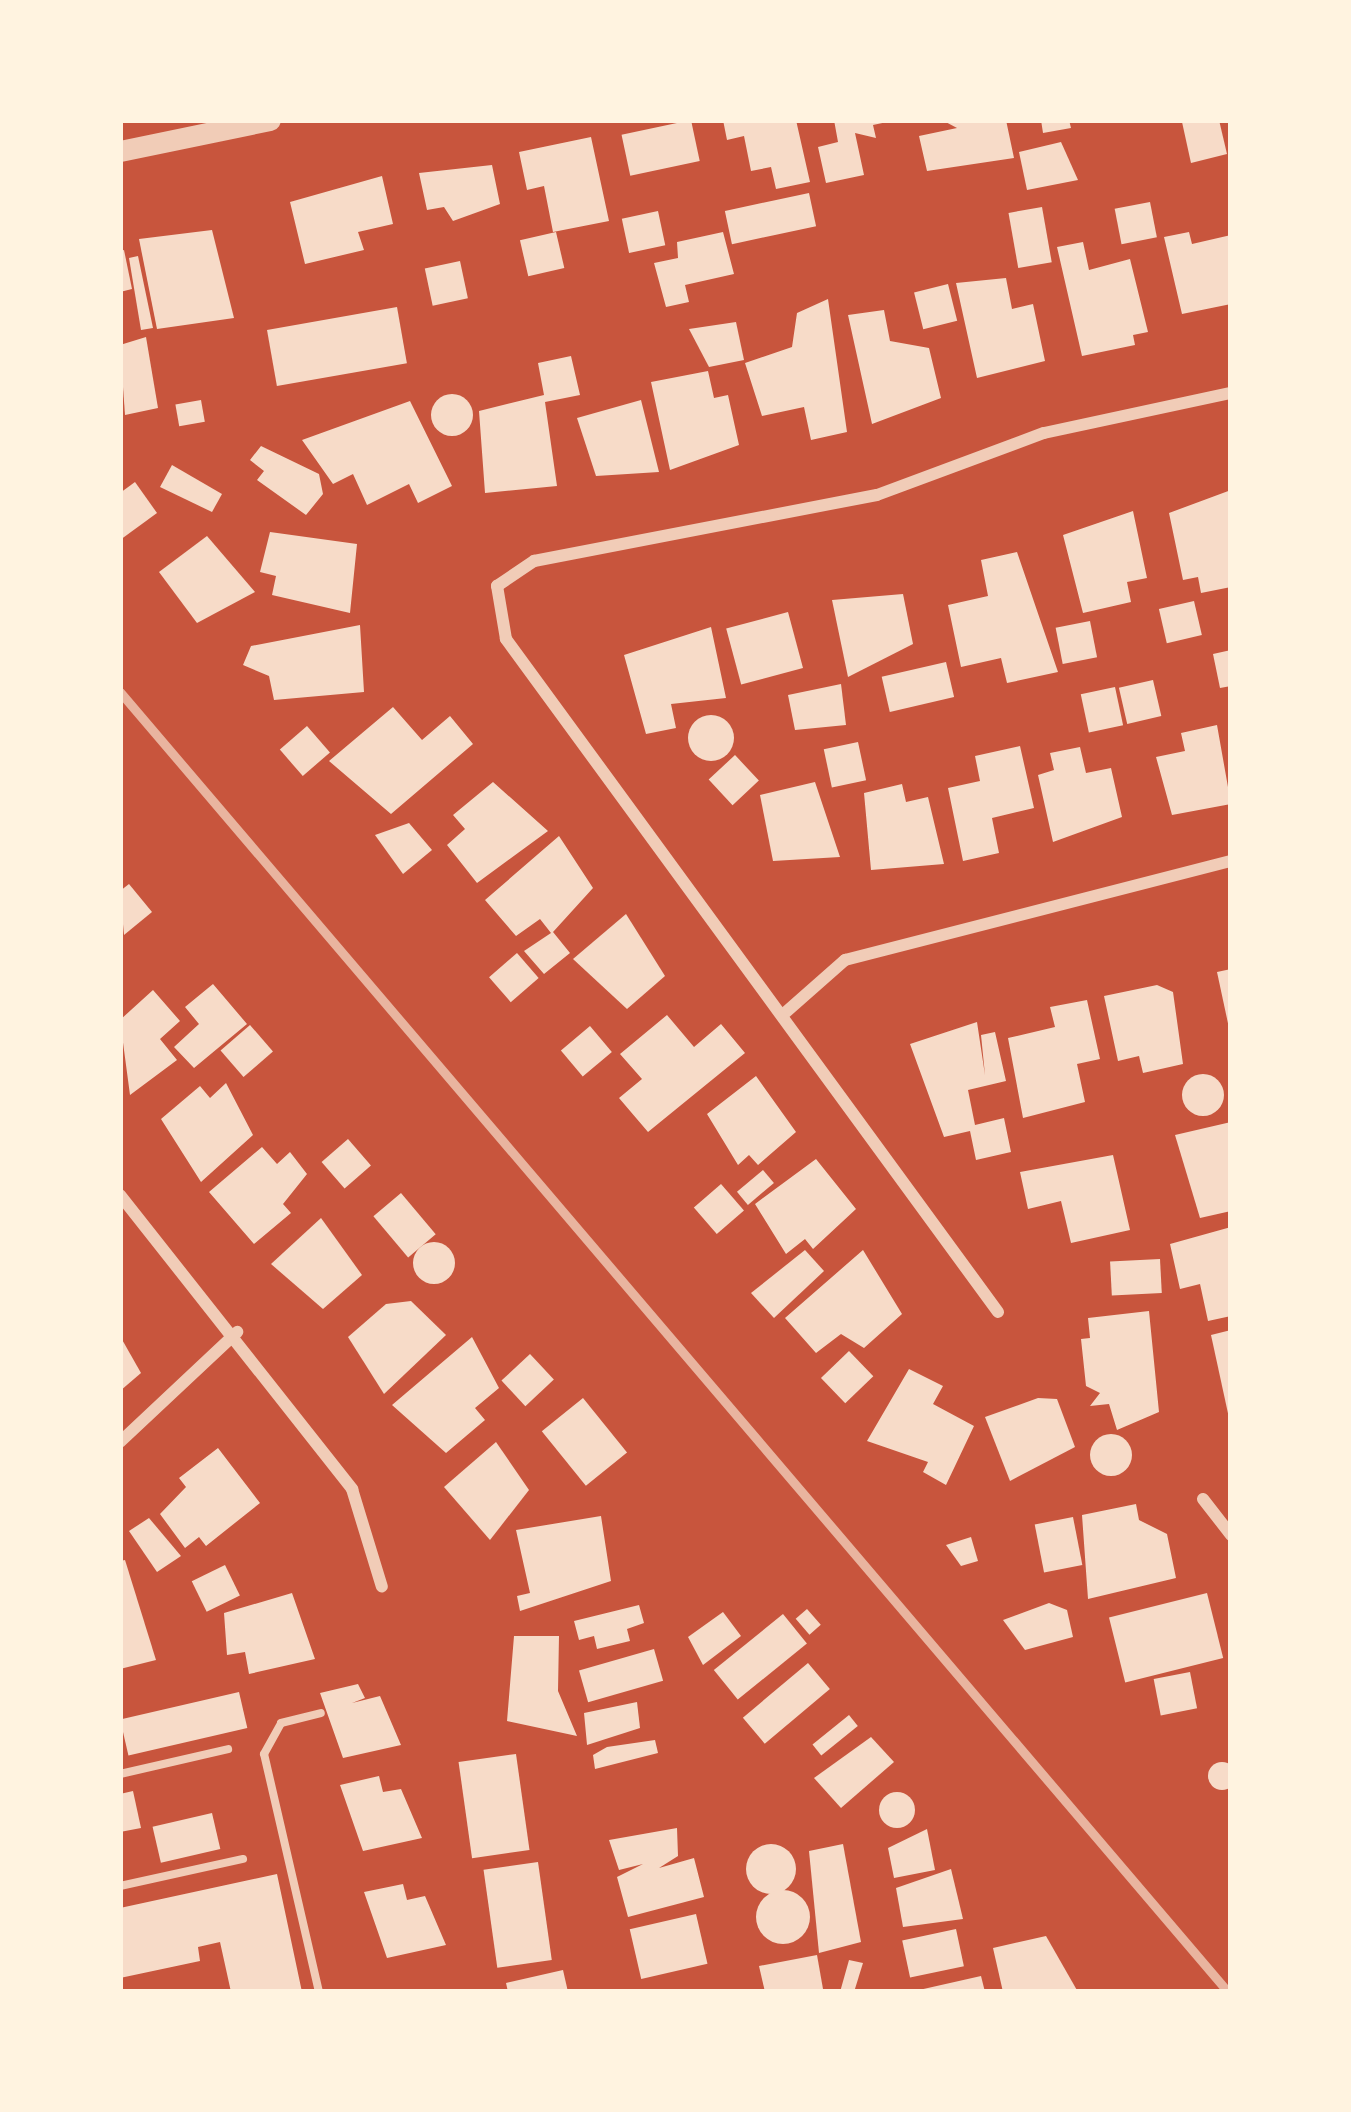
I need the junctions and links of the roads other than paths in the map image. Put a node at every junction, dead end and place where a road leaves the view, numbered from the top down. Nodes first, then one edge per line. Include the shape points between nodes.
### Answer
1 (270, 120) edge
2 (120, 151) edge
3 (1231, 393) edge
4 (1231, 861) edge
5 (785, 1012) junction
6 (120, 1195) edge
7 (998, 1312) dead end
8 (237, 1332) junction
9 (120, 1442) edge
10 (1203, 1498) dead end
11 (1231, 1535) edge
12 (382, 1587) dead end
13 (322, 1713) dead end
14 (228, 1749) dead end
15 (120, 1774) edge
16 (243, 1859) dead end
17 (120, 1886) edge
18 (319, 1992) edge

1 - 2 street
3 - 5 street via 1044,433 878,495 534,561 497,586 506,639
4 - 5 street via 845,960
5 - 7 street
6 - 8 street
8 - 9 street
8 - 12 street via 352,1489
10 - 11 street
13 - 18 lane via 281,1723 265,1754
14 - 15 lane
16 - 17 lane

